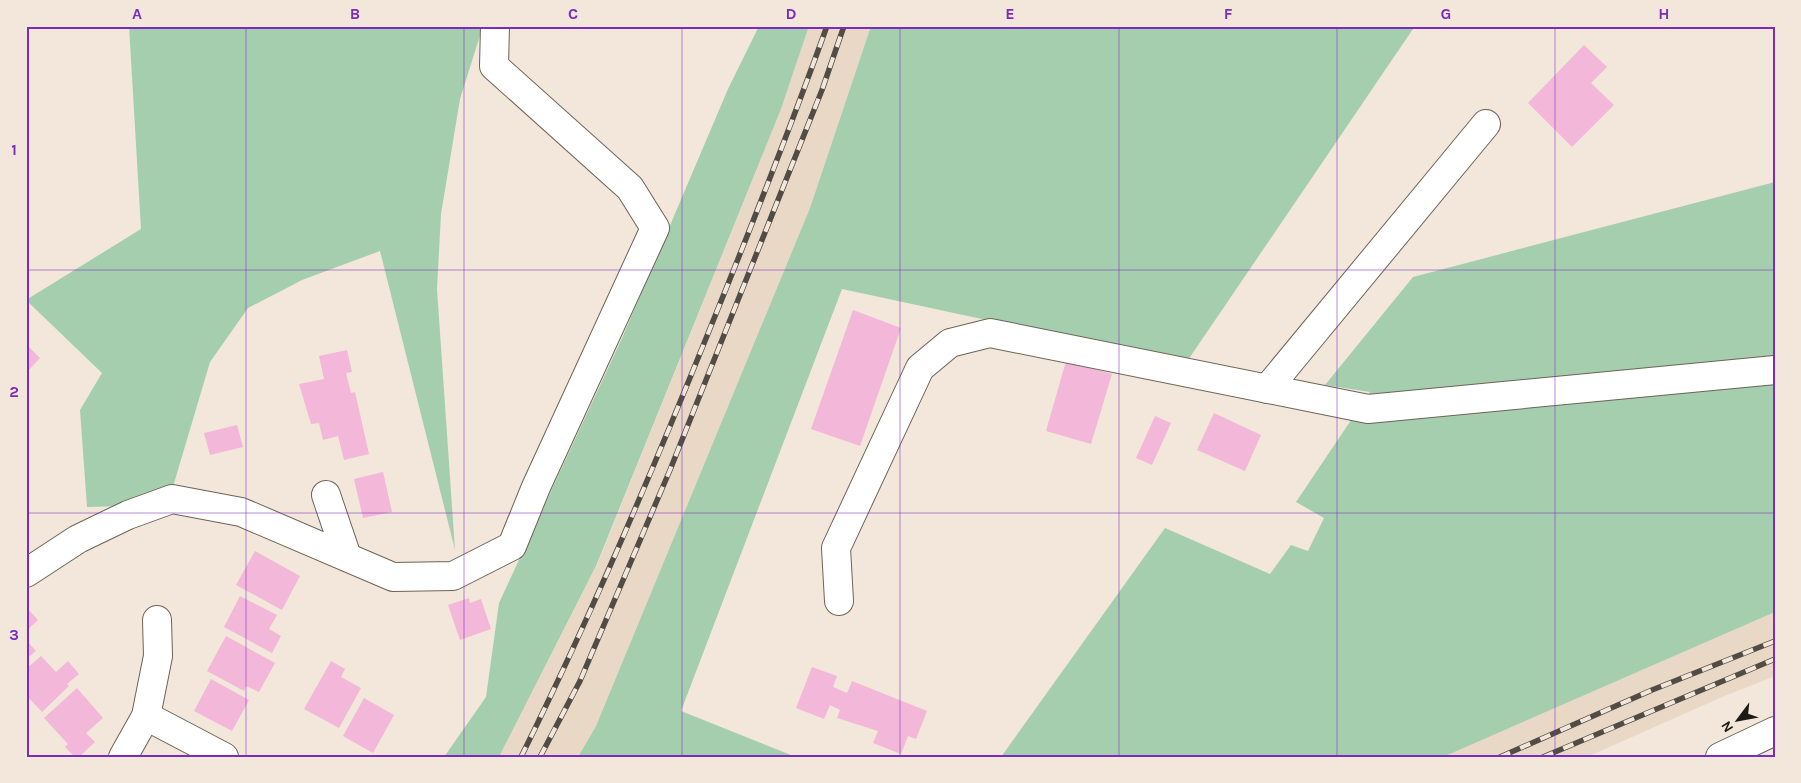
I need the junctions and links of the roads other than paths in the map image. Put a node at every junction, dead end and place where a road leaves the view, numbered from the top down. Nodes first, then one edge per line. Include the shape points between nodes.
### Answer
1 (495, 26) edge
2 (1486, 124) dead end
3 (1775, 370) edge
4 (1267, 388) junction
5 (326, 495) dead end
6 (347, 558) junction
7 (26, 573) edge
8 (839, 601) dead end
9 (158, 620) dead end
10 (146, 716) junction
11 (1775, 730) edge
12 (123, 757) edge
13 (224, 757) edge
14 (1720, 757) edge

1 - 6 street via 494,66 630,188 655,228 512,546 453,576 393,577
2 - 4 street
3 - 4 street via 1368,409
4 - 8 street via 990,333 950,343 920,368 836,548
5 - 6 street
6 - 7 street via 241,512 172,500 128,515 78,539
9 - 10 street via 158,656
10 - 12 street
10 - 13 street
11 - 14 street

